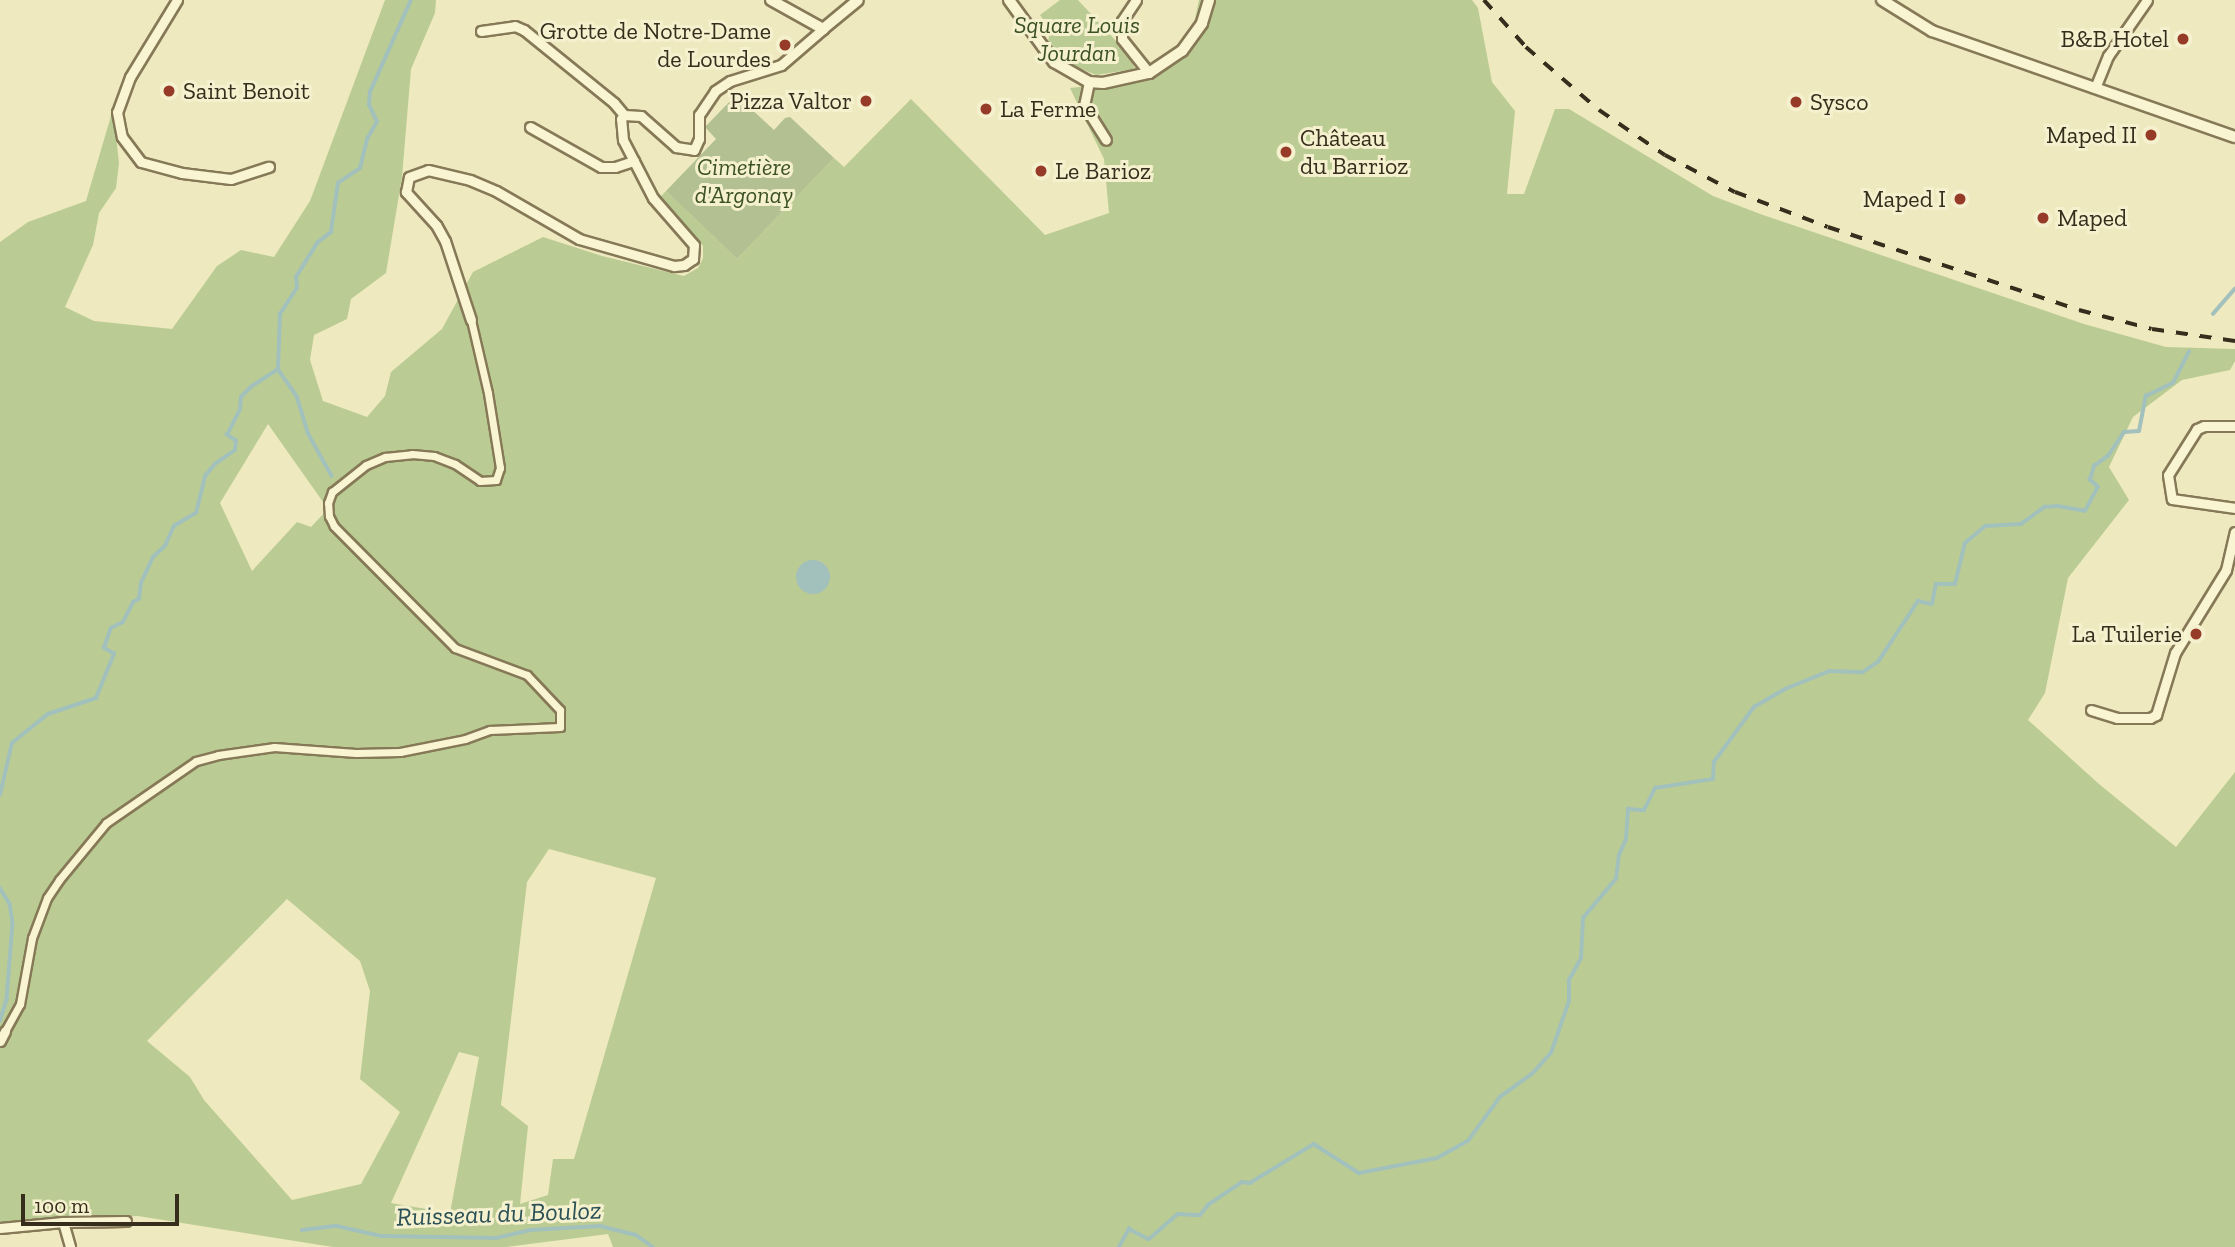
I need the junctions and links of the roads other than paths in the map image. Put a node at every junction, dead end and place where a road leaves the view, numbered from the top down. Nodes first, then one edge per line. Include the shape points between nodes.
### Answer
1 (177, 0) edge
2 (771, 0) edge
3 (858, 0) edge
4 (1009, 0) edge
5 (1136, 0) edge
6 (1209, 0) edge
7 (1882, 0) edge
8 (2147, 0) edge
9 (822, 29) junction
10 (481, 31) dead end
11 (1149, 73) junction
12 (1089, 82) junction
13 (2095, 88) junction
14 (624, 115) junction
15 (530, 127) dead end
16 (2235, 137) edge
17 (1106, 140) dead end
18 (634, 161) junction
19 (269, 167) dead end
20 (471, 320) joint
21 (2235, 426) edge
22 (2235, 508) edge
23 (2235, 532) edge
24 (2091, 710) dead end
25 (5, 1031) joint
26 (0, 1041) edge
27 (126, 1221) dead end
28 (63, 1222) junction
29 (0, 1228) edge
30 (70, 1247) edge

1 - 19 street via 130,77 117,112 122,137 141,162 181,173 231,179
2 - 9 street
3 - 9 street
4 - 12 street via 1046,54
5 - 11 street via 1122,21 1122,39
6 - 11 street via 1190,42
7 - 13 street via 1932,31
8 - 13 street via 2108,56
9 - 14 street via 781,65 730,81 715,91 699,116 694,150 676,147 641,116
10 - 14 street via 515,26 524,30
11 - 12 street via 1112,83
12 - 17 street via 1084,105
13 - 16 street
14 - 18 street via 621,132
15 - 18 street via 601,167
18 - 20 street via 658,206 695,245 693,259 684,265 579,239 470,180 428,170 409,177 406,192 445,241
20 - 25 street via 500,468 496,480 480,481 434,456 385,457 366,465 332,492 329,516 455,648 527,675 561,710 560,727 490,730 400,752 274,747 196,761 106,823 59,880 47,898 33,938 20,1004
21 - 22 street via 2197,429 2168,475 2172,499
23 - 24 street via 2226,570 2175,653 2155,715 2117,718
25 - 26 street
27 - 28 street
28 - 29 street
28 - 30 street

